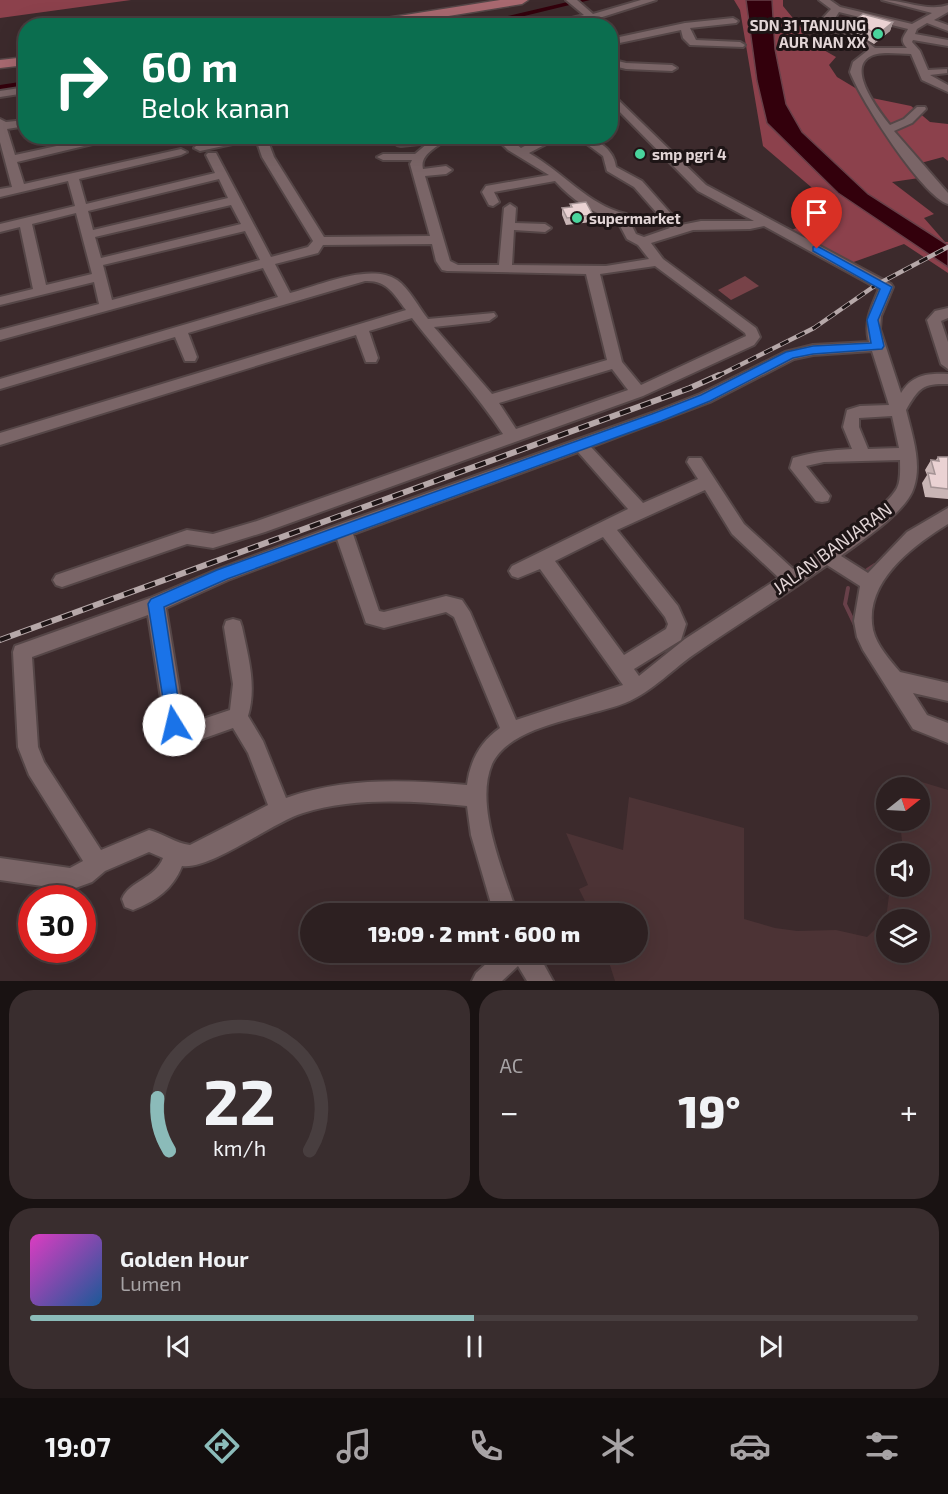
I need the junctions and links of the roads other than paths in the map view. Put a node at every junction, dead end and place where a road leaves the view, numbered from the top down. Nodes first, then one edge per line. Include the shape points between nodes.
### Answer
1 (522, 0) edge
2 (572, 0) edge
3 (651, 0) edge
4 (824, 0) edge
5 (850, 0) edge
6 (887, 0) edge
7 (940, 0) edge
8 (948, 2) edge
9 (836, 8) junction
10 (944, 10) edge
11 (411, 18) edge
12 (590, 18) edge
13 (594, 18) edge
14 (926, 20) junction
15 (733, 21) dead end
16 (685, 26) junction
17 (948, 28) edge
18 (910, 32) junction
19 (618, 40) edge
20 (948, 43) edge
21 (740, 45) dead end
22 (873, 51) junction
23 (915, 51) junction
24 (18, 62) edge
25 (0, 64) edge
26 (618, 64) edge
27 (672, 68) dead end
28 (946, 69) edge
29 (924, 74) junction
30 (948, 89) edge
31 (18, 91) edge
32 (0, 94) edge
33 (18, 99) edge
34 (0, 102) edge
35 (618, 105) edge
36 (921, 109) dead end
37 (18, 123) edge
38 (0, 124) edge
39 (888, 130) junction
40 (84, 144) edge
41 (262, 144) edge
42 (435, 144) edge
43 (506, 144) edge
44 (537, 144) edge
45 (593, 144) edge
46 (521, 152) junction
47 (181, 153) dead end
48 (212, 155) dead end
49 (383, 156) dead end
50 (417, 157) junction
51 (10, 160) junction
52 (446, 170) dead end
53 (419, 173) junction
54 (222, 175) junction
55 (73, 177) junction
56 (558, 177) junction
57 (19, 189) junction
58 (0, 193) edge
59 (235, 200) junction
60 (948, 200) edge
61 (493, 202) dead end
62 (81, 208) junction
63 (510, 208) dead end
64 (25, 222) junction
65 (766, 222) junction
66 (248, 226) junction
67 (507, 226) junction
68 (0, 228) edge
69 (545, 228) dead end
70 (677, 228) junction
71 (88, 235) junction
72 (437, 240) junction
73 (319, 241) junction
74 (643, 242) junction
75 (658, 262) junction
76 (266, 264) junction
77 (505, 269) junction
78 (97, 270) junction
79 (592, 270) junction
80 (40, 290) junction
81 (286, 299) junction
82 (0, 301) edge
83 (107, 308) junction
84 (948, 313) edge
85 (489, 316) dead end
86 (421, 318) junction
87 (361, 328) junction
88 (180, 330) junction
89 (0, 335) edge
90 (944, 344) edge
91 (878, 346) junction
92 (190, 357) dead end
93 (371, 358) dead end
94 (615, 363) junction
95 (948, 364) edge
96 (948, 379) edge
97 (0, 384) edge
98 (638, 392) junction
99 (489, 400) junction
100 (898, 410) junction
101 (512, 435) junction
102 (0, 440) edge
103 (586, 452) dead end
104 (862, 454) junction
105 (907, 454) junction
106 (695, 462) dead end
107 (708, 482) junction
108 (822, 496) dead end
109 (640, 511) junction
110 (948, 515) edge
111 (605, 528) junction
112 (344, 530) junction
113 (543, 559) junction
114 (832, 560) junction
115 (518, 571) dead end
116 (792, 579) junction
117 (62, 580) dead end
118 (866, 580) junction
119 (156, 604) junction
120 (233, 627) dead end
121 (621, 667) junction
122 (894, 680) junction
123 (638, 688) junction
124 (948, 692) edge
125 (238, 717) junction
126 (511, 731) junction
127 (948, 734) edge
128 (476, 796) junction
129 (281, 811) junction
130 (175, 854) junction
131 (97, 863) junction
132 (0, 869) edge
133 (133, 899) dead end
134 (504, 903) edge
135 (504, 963) edge
136 (530, 963) edge
137 (484, 981) edge
138 (541, 981) edge

1 - 11 main road
2 - 12 street
3 - 13 street
4 - 9 street
5 - 9 street
6 - 10 street
7 - 8 street
9 - 18 street
9 - 22 street via 826,23
10 - 14 street
14 - 17 street
14 - 18 street
15 - 16 street
16 - 19 street
16 - 21 street via 693,43
18 - 20 street
18 - 23 street via 907,44
22 - 23 street
22 - 39 street via 857,64 855,72
23 - 29 street
24 - 25 main road
26 - 27 street
28 - 29 street
29 - 30 street
31 - 32 street
33 - 34 street
35 - 65 street, JALAN BANJARAN via 694,182
36 - 39 street via 908,121
37 - 38 street
38 - 51 street
39 - 60 street
40 - 51 street
41 - 73 street
42 - 50 street
43 - 46 street
44 - 46 street
45 - 70 street via 607,154 611,169 638,184
46 - 56 street
47 - 55 street
48 - 54 street
49 - 50 street
50 - 53 street
51 - 57 street
52 - 53 street
53 - 72 street
54 - 59 street
54 - 62 street
55 - 57 street
55 - 62 street
56 - 61 street via 490,189
56 - 74 street via 607,214 621,216 630,235
57 - 58 street
59 - 66 street
59 - 71 street
62 - 64 street
62 - 71 street
63 - 67 street
64 - 68 street
64 - 80 street
65 - 70 street
65 - 91 street, JALAN BANJARAN via 886,286 873,320
66 - 76 street
66 - 78 street
67 - 69 street
67 - 77 street
70 - 74 street
71 - 78 street
72 - 73 street
72 - 77 street via 447,267
73 - 76 street via 310,251
74 - 75 street
75 - 79 street
75 - 98 street via 749,329 753,337
76 - 81 street
76 - 83 street
77 - 79 street
78 - 80 street
78 - 83 street
79 - 94 street
80 - 82 street
81 - 86 street via 378,276 393,283
81 - 88 street
83 - 89 street
84 - 90 street via 934,318
85 - 86 street
86 - 87 street
86 - 99 street
87 - 93 street
87 - 102 street
88 - 92 street
88 - 97 street
90 - 95 street
91 - 100 street, JALAN BANJARAN
91 - 112 street via 790,355 705,398 657,417
94 - 98 street
94 - 99 street
96 - 100 street via 918,381
98 - 101 street
99 - 101 street
100 - 104 street via 851,415 851,427
100 - 105 street, JALAN BANJARAN
101 - 117 street via 259,527 213,541 187,537
103 - 109 street
104 - 105 street
104 - 108 street via 799,462 798,468
105 - 114 street, JALAN BANJARAN via 906,487 901,498
106 - 107 street
107 - 109 street
107 - 116 street via 744,535
109 - 111 street
110 - 118 street via 913,537
111 - 113 street
111 - 121 street via 672,612 677,624 674,634
112 - 119 street
112 - 126 street via 372,617 384,620 446,604 461,612
113 - 115 street
113 - 121 street
114 - 116 street, JALAN BANJARAN
114 - 118 street
116 - 123 street, JALAN BANJARAN via 692,645
118 - 122 street via 864,629
119 - 125 street via 176,731 184,735
119 - 131 street via 22,652 28,747 36,768
120 - 125 street via 242,684
121 - 123 street
122 - 124 street
122 - 127 street via 920,722
123 - 126 street, JALAN BANJARAN
125 - 129 street via 256,748
126 - 128 street, JALAN BANJARAN via 494,743 485,757
128 - 129 street via 377,790 335,796
128 - 134 street, JALAN BANJARAN via 482,832
129 - 130 street via 195,854
130 - 131 street via 149,841
130 - 133 street via 172,868 160,883
131 - 132 street via 70,879
135 - 137 street
136 - 138 street

